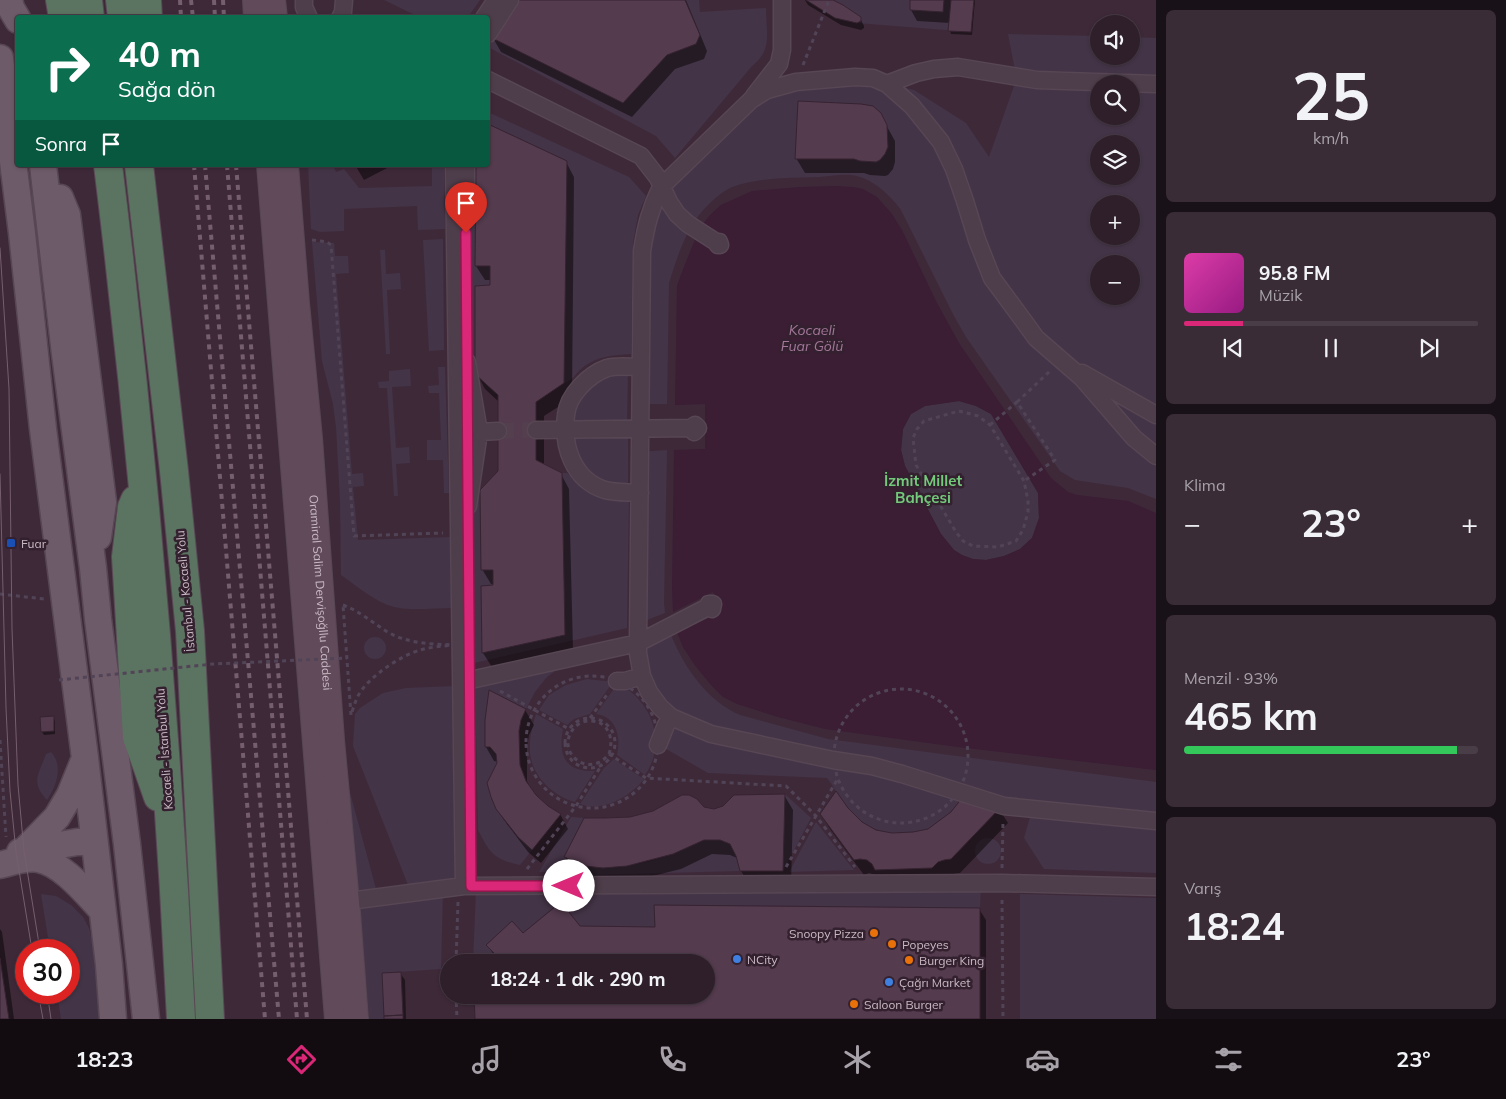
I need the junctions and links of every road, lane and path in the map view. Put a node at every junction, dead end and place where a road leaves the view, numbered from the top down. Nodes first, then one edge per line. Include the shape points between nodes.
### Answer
1 (9, 0) edge
2 (22, 0) edge
3 (60, 0) edge
4 (88, 0) edge
5 (120, 0) edge
6 (147, 0) edge
7 (255, 0) edge
8 (273, 0) edge
9 (304, 0) edge
10 (496, 0) edge
11 (510, 0) edge
12 (782, 0) edge
13 (829, 0) edge
14 (15, 15) edge
15 (24, 15) edge
16 (62, 15) edge
17 (90, 15) edge
18 (122, 15) edge
19 (148, 15) edge
20 (256, 15) edge
21 (275, 15) edge
22 (307, 15) edge
23 (486, 15) edge
24 (490, 31) edge
25 (0, 58) edge
26 (490, 81) edge
27 (796, 82) junction
28 (886, 84) junction
29 (1156, 84) edge
30 (752, 100) junction
31 (45, 167) edge
32 (93, 167) edge
33 (108, 167) edge
34 (139, 167) edge
35 (158, 167) edge
36 (269, 167) edge
37 (286, 167) edge
38 (454, 167) edge
39 (466, 167) edge
40 (661, 187) junction
41 (306, 239) dead end
42 (716, 242) dead end
43 (127, 316) junction
44 (1061, 361) junction
45 (467, 362) junction
46 (641, 367) junction
47 (1015, 403) junction
48 (1156, 415) edge
49 (990, 425) junction
50 (691, 428) dead end
51 (641, 429) junction
52 (536, 430) tunnel mouth
53 (566, 430) junction
54 (498, 431) tunnel mouth
55 (479, 432) junction
56 (1156, 456) edge
57 (174, 471) junction
58 (1024, 481) junction
59 (640, 493) junction
60 (468, 506) junction
61 (450, 533) dead end
62 (343, 605) dead end
63 (708, 607) dead end
64 (638, 643) junction
65 (347, 658) dead end
66 (642, 676) junction
67 (475, 679) joint
68 (59, 680) dead end
69 (617, 681) junction
70 (534, 710) junction
71 (351, 715) dead end
72 (671, 718) junction
73 (591, 719) junction
74 (570, 730) junction
75 (0, 740) edge
76 (658, 745) junction
77 (611, 754) junction
78 (85, 758) junction
79 (605, 759) junction
80 (833, 760) junction
81 (601, 766) junction
82 (646, 778) junction
83 (837, 780) junction
84 (957, 792) junction
85 (576, 806) junction
86 (1004, 806) junction
87 (816, 816) junction
88 (1156, 822) edge
89 (94, 842) junction
90 (8, 857) edge
91 (858, 870) dead end
92 (784, 871) dead end
93 (523, 873) dead end
94 (203, 874) junction
95 (1002, 883) junction
96 (464, 886) junction
97 (1156, 887) edge
98 (102, 910) junction
99 (348, 913) junction
100 (457, 954) edge
101 (456, 1004) edge
102 (113, 1019) edge
103 (134, 1019) edge
104 (146, 1019) edge
105 (181, 1019) edge
106 (210, 1019) edge
107 (224, 1019) edge
108 (337, 1019) edge
109 (356, 1019) edge
110 (457, 1019) edge
111 (1002, 1019) edge

1 - 14 main road
2 - 15 main road
3 - 16 highway
4 - 17 highway
5 - 18 highway
6 - 19 highway
7 - 20 main road
8 - 21 main road
9 - 22 street
10 - 23 street
11 - 24 street
12 - 30 street via 779,64
13 - 27 path
25 - 78 main road
26 - 40 street via 641,156
27 - 28 street via 855,77 873,78
27 - 30 street via 767,90
28 - 29 street via 916,73 958,67 1037,80
28 - 44 street via 912,106 941,142 992,278 1036,338
30 - 40 street
31 - 104 main road
32 - 43 highway
33 - 43 highway
34 - 57 highway, İstanbul - Kocaeli Yolu
35 - 57 highway
36 - 108 main road, Oramiral Salim Dervişoğllu Caddesi
37 - 99 main road, Oramiral Salim Dervişoğllu Caddesi
38 - 96 street
39 - 45 street
40 - 42 street via 677,214
40 - 46 street via 647,221 642,251
41 - 61 path via 331,245 354,536
43 - 105 highway via 144,479 132,507 126,557 137,737 170,829
44 - 47 path
44 - 48 street
44 - 56 street via 1082,378 1134,438
45 - 55 street
45 - 60 street
46 - 51 street
46 - 53 street via 608,367 593,375 570,402
47 - 49 path
47 - 58 path via 1055,460
49 - 58 path
49 - 58 path via 978,416 959,411 924,421 913,438 916,465 956,532 973,546 998,547 1016,541 1028,512
50 - 51 street
51 - 53 street
51 - 59 street
52 - 53 street
53 - 59 street via 569,457 578,472 606,490
54 - 55 street
55 - 60 street
57 - 94 highway, İstanbul - Kocaeli Yolu via 190,631
59 - 64 street
60 - 96 street
62 - 71 path via 401,638 455,645 417,650 386,668 358,696
63 - 64 street
64 - 66 street
64 - 67 street
65 - 68 path, bridge via 213,664
66 - 69 street via 625,682
66 - 72 street via 649,692
67 - 70 path
69 - 70 path via 588,676 567,681 548,693
69 - 73 path
69 - 76 path via 630,688 646,704 655,723
70 - 74 path
70 - 85 path via 527,731 527,752 534,773 546,790
72 - 76 street
72 - 80 street via 711,734
73 - 74 path via 574,723
73 - 77 path via 599,719 612,730 615,747
74 - 79 path via 568,745 574,758 593,765
74 - 81 path via 564,746 571,761 585,768
75 - 90 path
76 - 82 path via 654,766
77 - 79 path
77 - 81 path
77 - 82 path
78 - 89 main road
78 - 90 main road via 57,817
79 - 81 path
80 - 83 path
80 - 84 street via 872,766
80 - 84 path via 836,740 846,716 862,701 882,691 904,689 925,693 944,704 958,721 965,738 968,757 962,785
81 - 85 path
82 - 85 path via 643,785 626,799 606,807
82 - 87 path via 786,786
83 - 84 path via 848,799 865,814 886,823 909,824 930,817 948,804
83 - 87 path
84 - 86 street
85 - 93 path
86 - 88 street
86 - 95 path
87 - 91 path
87 - 92 path
89 - 90 main road via 77,842
89 - 98 main road
89 - 103 main road via 105,848 118,869
90 - 98 main road via 40,859 54,865 74,880
94 - 106 highway, İstanbul - Kocaeli Yolu
94 - 107 highway
95 - 96 street
95 - 97 street
95 - 111 path
96 - 99 street via 357,900 352,902
96 - 100 path
98 - 102 main road
99 - 109 main road, Oramiral Salim Dervişoğllu Caddesi
101 - 110 path

